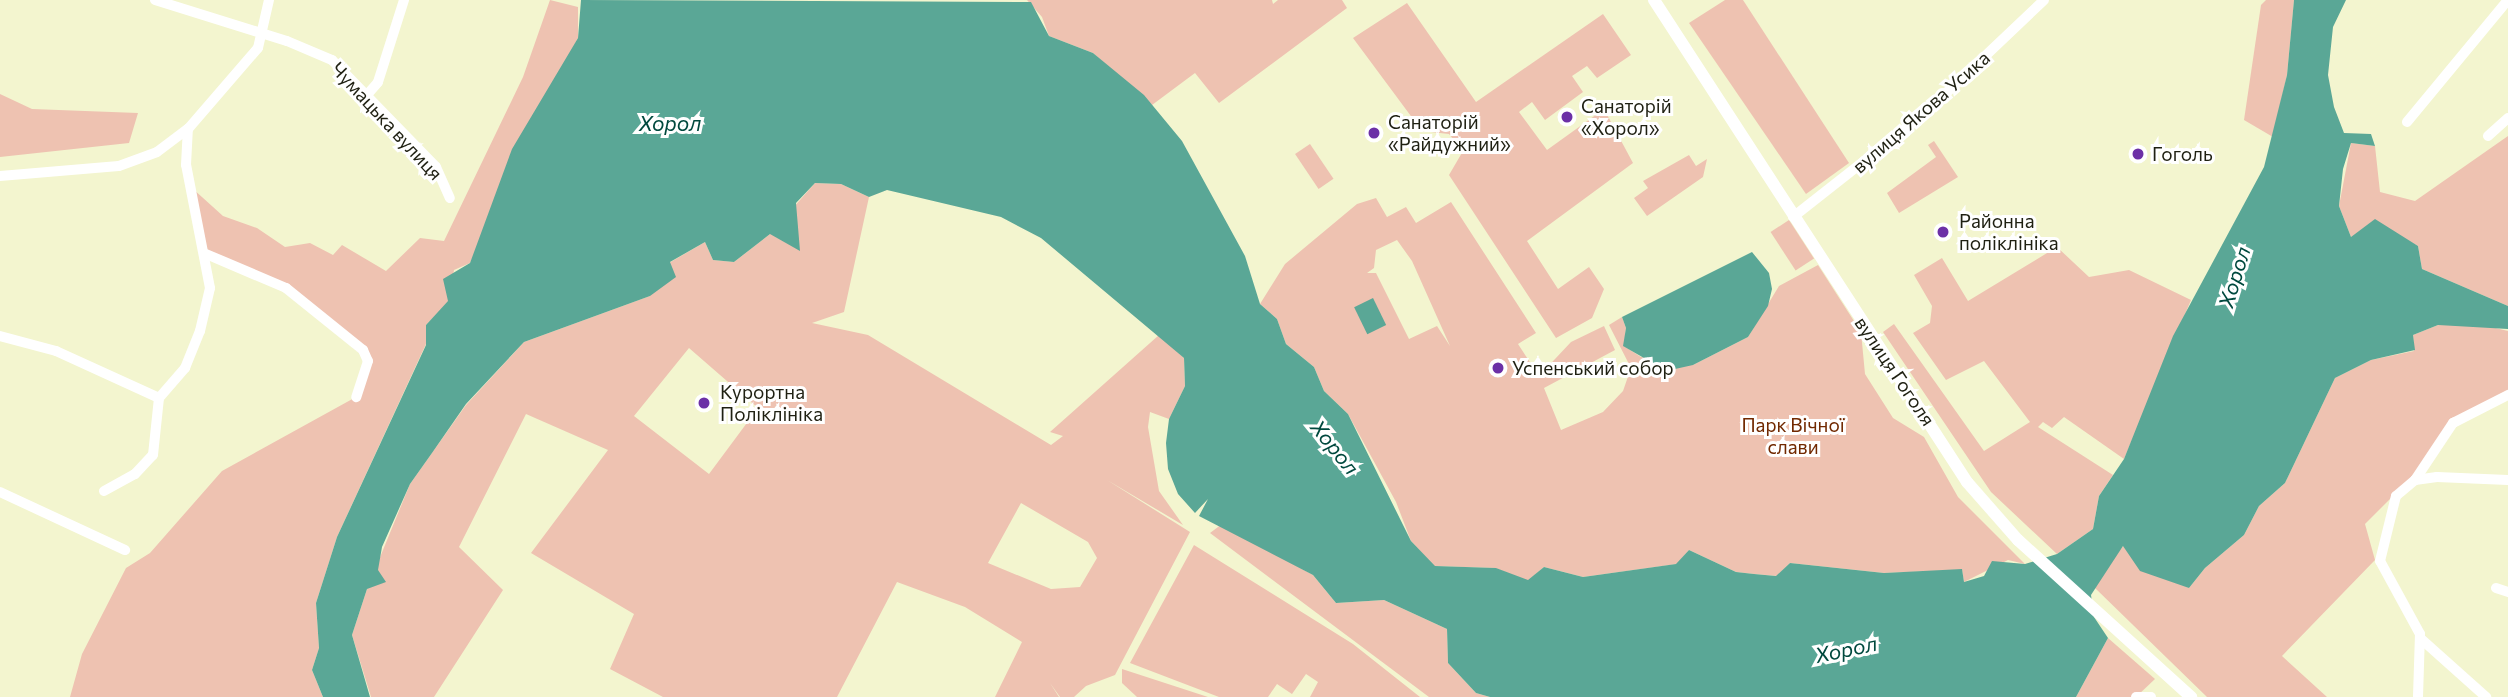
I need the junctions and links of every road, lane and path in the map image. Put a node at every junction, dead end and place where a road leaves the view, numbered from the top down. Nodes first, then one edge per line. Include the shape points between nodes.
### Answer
1 (155, 0) edge
2 (269, 0) edge
3 (404, 0) edge
4 (1654, 0) edge
5 (2044, 0) edge
6 (2508, 1) edge
7 (265, 35) junction
8 (366, 96) junction
9 (2508, 118) edge
10 (2407, 122) dead end
11 (188, 129) junction
12 (2488, 135) dead end
13 (0, 176) edge
14 (450, 198) dead end
15 (1793, 217) junction
16 (206, 254) junction
17 (0, 336) edge
18 (2508, 395) edge
19 (356, 397) dead end
20 (159, 398) junction
21 (2508, 480) edge
22 (2415, 481) junction
23 (104, 491) dead end
24 (0, 492) edge
25 (125, 550) dead end
26 (2496, 588) dead end
27 (2508, 592) edge
28 (2420, 638) junction
29 (2136, 697) edge
30 (2151, 697) edge
31 (2191, 697) edge
32 (2418, 697) edge
33 (2486, 697) edge

1 - 7 street, Чумацька вулиця
2 - 7 street
3 - 8 street via 378,82
4 - 15 street, вулиця Гоголя
5 - 15 street, вулиця Якова Усика via 1925,113
6 - 10 street
7 - 8 street, Чумацька вулиця via 332,60
7 - 11 street via 250,59
8 - 14 street, Чумацька вулиця via 436,167
9 - 12 street
11 - 13 street via 157,152 119,166
11 - 16 street via 186,165
15 - 31 street, вулиця Гоголя via 1967,482 2018,540
16 - 19 street via 286,288 363,350 368,360
16 - 20 street via 210,288 200,331 185,368
17 - 20 street via 56,351
18 - 22 street via 2453,423
20 - 23 street via 153,455 135,474
21 - 22 street via 2437,477
22 - 28 street via 2396,496 2381,561 2409,607
24 - 25 street
26 - 27 street
28 - 32 street
28 - 33 street
29 - 30 street

